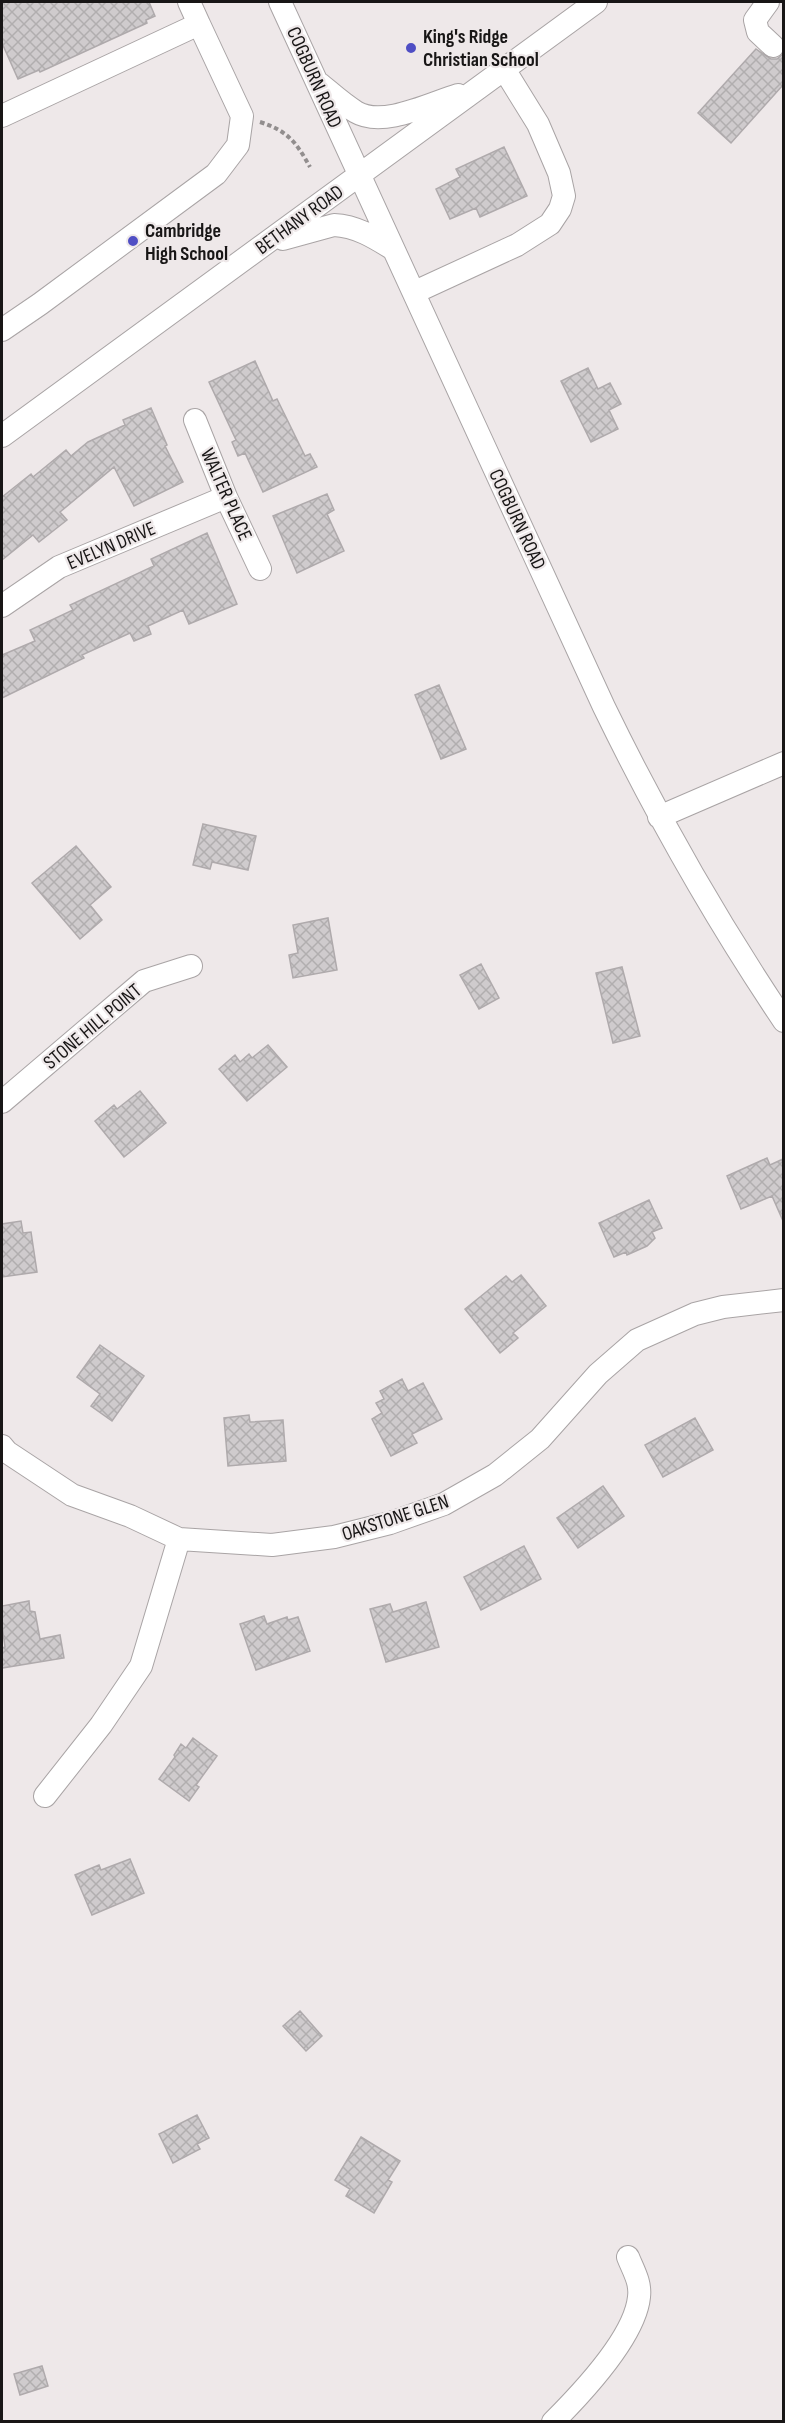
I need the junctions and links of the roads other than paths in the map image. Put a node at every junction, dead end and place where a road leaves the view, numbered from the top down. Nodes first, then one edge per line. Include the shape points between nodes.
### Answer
1 (189, 2) edge
2 (280, 2) edge
3 (596, 2) edge
4 (768, 2) edge
5 (199, 24) junction
6 (773, 46) dead end
7 (504, 69) junction
8 (316, 81) junction
9 (474, 91) junction
10 (2, 116) edge
11 (359, 176) junction
12 (262, 246) junction
13 (393, 249) junction
14 (415, 292) junction
15 (2, 330) edge
16 (195, 420) dead end
17 (2, 436) edge
18 (226, 497) junction
19 (260, 569) dead end
20 (2, 606) edge
21 (783, 763) edge
22 (659, 817) junction
23 (191, 966) dead end
24 (783, 1021) edge
25 (2, 1102) edge
26 (783, 1300) edge
27 (2, 1446) edge
28 (179, 1539) junction
29 (45, 1796) dead end
30 (627, 2257) dead end
31 (552, 2421) edge

1 - 5 street
2 - 8 street, COGBURN ROAD
3 - 7 street, BETHANY ROAD
4 - 6 street via 755,20 758,32
5 - 10 street
5 - 15 street via 242,116 238,145 216,174
7 - 9 street, BETHANY ROAD
7 - 14 street via 538,124 559,173 564,196 560,209 550,224 518,244
8 - 9 street via 358,114 389,118
8 - 11 street, COGBURN ROAD
9 - 11 street, BETHANY ROAD
11 - 12 street, BETHANY ROAD
11 - 13 street, COGBURN ROAD
12 - 13 street via 334,225 374,236
12 - 17 street, BETHANY ROAD
13 - 14 street, COGBURN ROAD
14 - 22 street, COGBURN ROAD via 604,707
16 - 18 street, WALTER PLACE
18 - 19 street, WALTER PLACE
18 - 20 street, EVELYN DRIVE via 59,567
21 - 22 street
22 - 24 street, COGBURN ROAD
23 - 25 street, STONE HILL POINT via 144,981
26 - 28 street, OAKSTONE GLEN via 694,1314 637,1340 598,1374 540,1439 495,1475 444,1504 390,1523 305,1542 272,1545
27 - 28 street, OAKSTONE GLEN via 72,1495
28 - 29 street via 141,1666
30 - 31 street via 639,2283 636,2312 612,2355 581,2395

